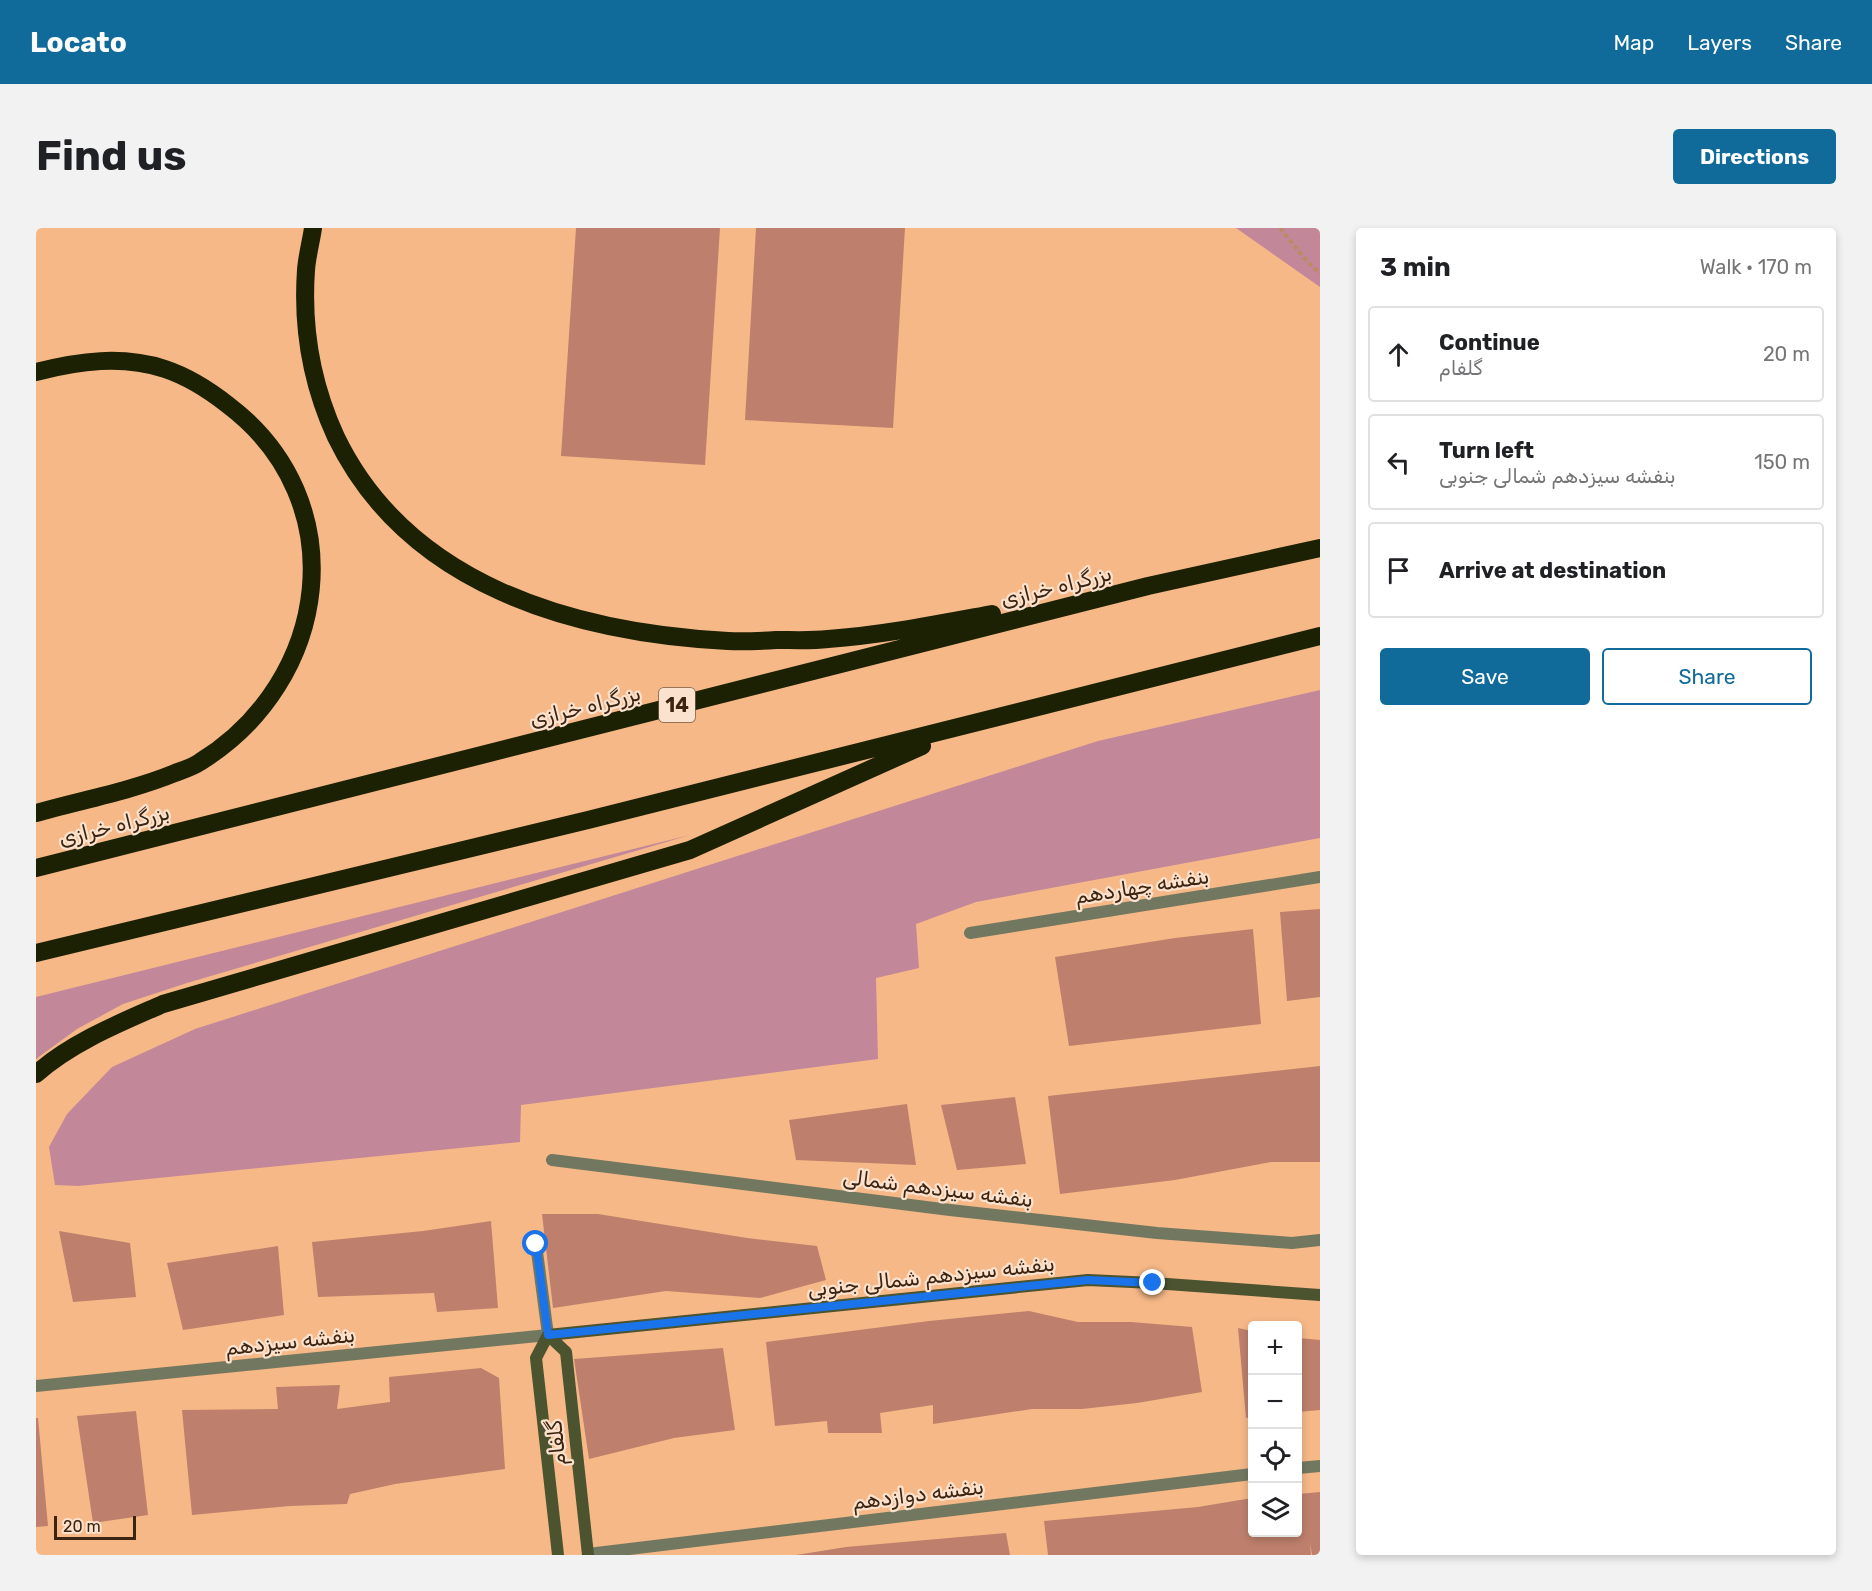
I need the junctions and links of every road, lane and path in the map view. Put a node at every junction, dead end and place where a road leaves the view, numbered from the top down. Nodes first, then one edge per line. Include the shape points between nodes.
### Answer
1 (313, 228) edge
2 (1280, 228) edge
3 (1320, 274) edge
4 (36, 372) edge
5 (1320, 548) edge
6 (1148, 586) junction
7 (1320, 636) edge
8 (966, 726) junction
9 (36, 813) edge
10 (36, 868) edge
11 (1320, 877) edge
12 (970, 933) dead end
13 (36, 953) edge
14 (36, 1074) edge
15 (552, 1160) dead end
16 (1320, 1240) edge
17 (536, 1244) dead end
18 (1320, 1295) edge
19 (548, 1335) junction
20 (36, 1386) edge
21 (1320, 1466) edge
22 (1302, 1468) edge
23 (1248, 1474) edge
24 (558, 1555) edge
25 (584, 1555) edge

1 - 6 highway via 306,270 309,350 327,418 341,447 365,485 409,535 445,562 491,587 557,614 634,632 729,642 828,639
2 - 3 path
4 - 9 highway via 74,362 119,361 165,369 204,386 246,418 272,448 295,487 307,524 312,583 307,621 295,655 262,710 243,730 199,763 158,780
5 - 6 highway, بزرگراه خرازی / 14
6 - 10 highway, بزرگراه خرازی / 14
7 - 8 highway
8 - 13 highway
8 - 14 highway via 690,850 163,1004 116,1024
11 - 12 street, بنفشه چهاردهم
15 - 16 street, بنفشه سیزدهم شمالی via 1157,1233 1292,1244
17 - 19 street
18 - 19 street, بنفشه سیزدهم شمالی جنوبی via 1088,1280
19 - 20 street, بنفشه سیزدهم
19 - 24 street, گلفام via 536,1358
19 - 25 street, گلفام via 566,1352
21 - 22 street
23 - 25 street, بنفشه دوازدهم

